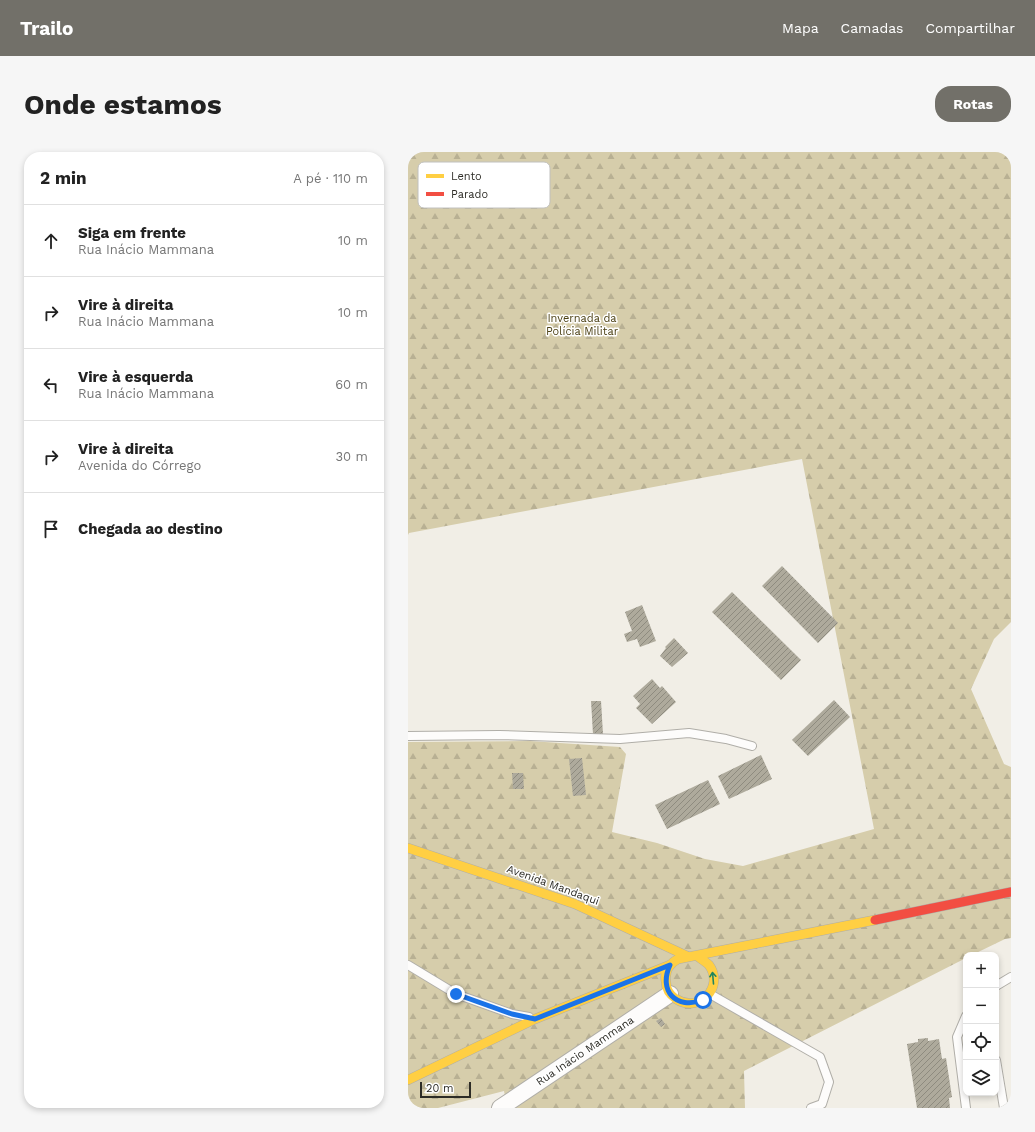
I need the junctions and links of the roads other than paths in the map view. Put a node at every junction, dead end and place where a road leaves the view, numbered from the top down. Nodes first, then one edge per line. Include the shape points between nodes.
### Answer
1 (408, 736) edge
2 (752, 746) dead end
3 (408, 848) edge
4 (1011, 892) edge
5 (687, 956) junction
6 (696, 956) junction
7 (670, 965) junction
8 (408, 966) edge
9 (1011, 977) edge
10 (999, 984) edge
11 (670, 994) junction
12 (710, 994) junction
13 (535, 1019) junction
14 (963, 1023) edge
15 (999, 1078) edge
16 (408, 1080) edge
17 (500, 1108) edge
18 (811, 1108) edge
19 (966, 1108) edge
20 (1004, 1108) edge

1 - 2 lane via 499,735 614,739 689,733
3 - 5 street, Avenida Mandaqui via 575,904
4 - 6 street
5 - 6 street
5 - 7 street via 677,959
12 -> 6 street via 714,986 713,972 705,960
7 - 11 street via 666,975
7 - 13 street
8 - 13 lane via 456,994 512,1014
9 - 10 lane
11 - 12 street via 685,1004 694,1004
11 - 17 street, Rua Inácio Mammana
12 - 18 lane via 820,1057 829,1082 822,1104
13 - 16 street
14 - 19 lane via 957,1038
15 - 20 lane

